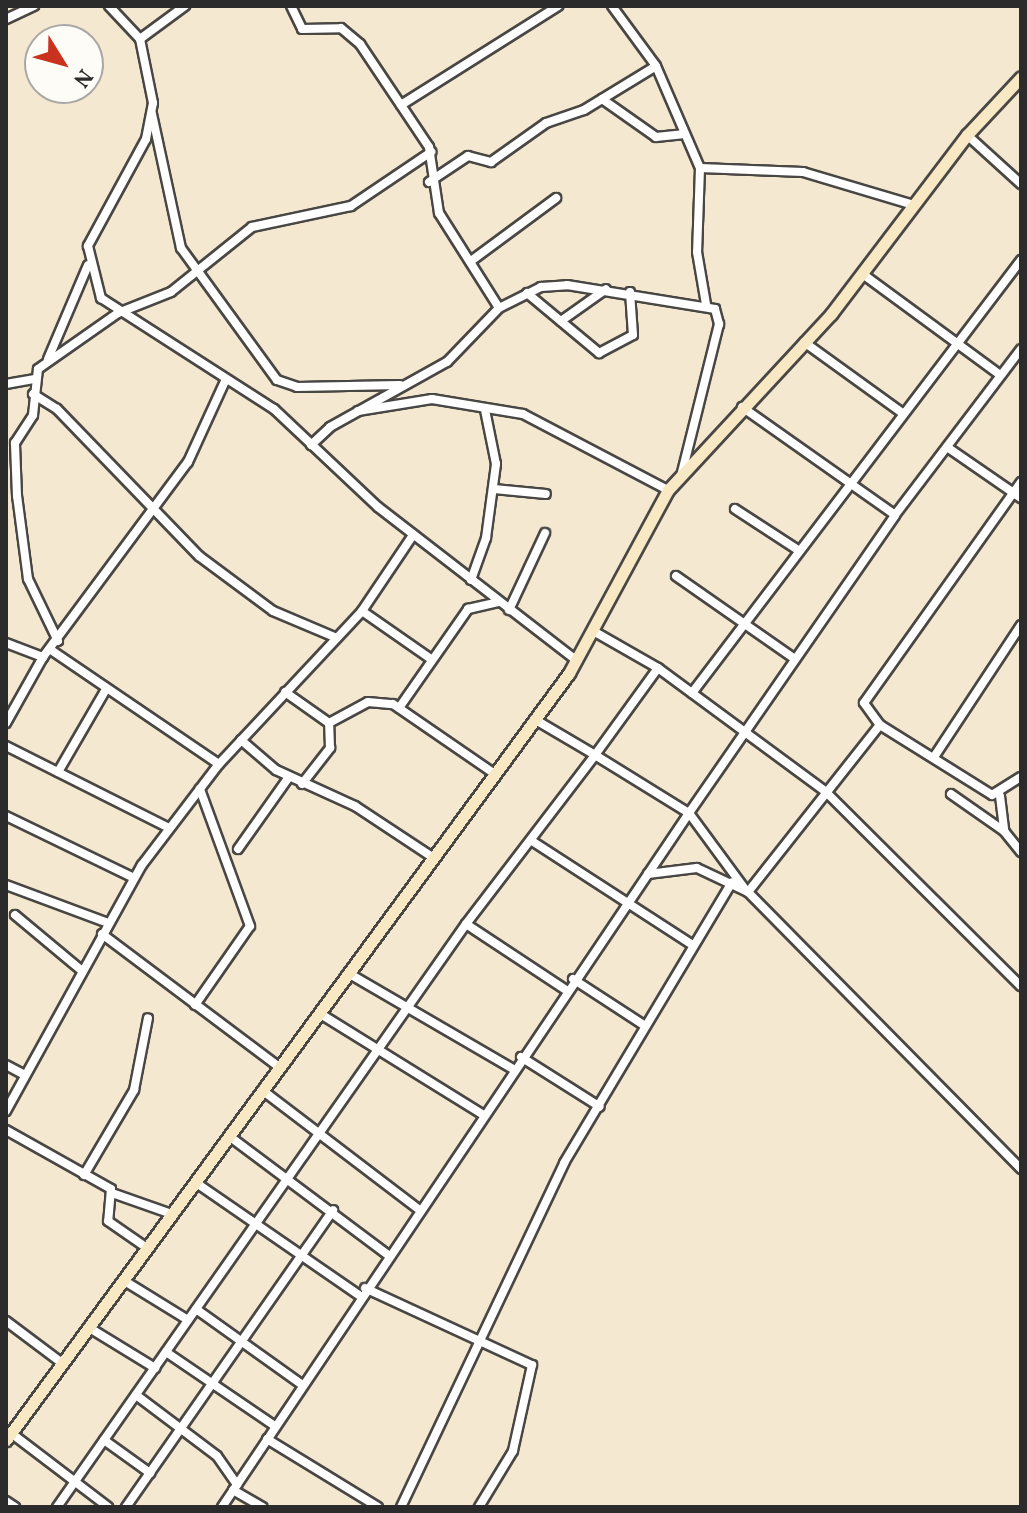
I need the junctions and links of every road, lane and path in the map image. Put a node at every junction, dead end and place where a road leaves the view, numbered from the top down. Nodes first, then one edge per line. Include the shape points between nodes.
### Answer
1 (34, 6) edge
2 (109, 6) edge
3 (185, 6) edge
4 (291, 6) edge
5 (558, 6) edge
6 (612, 6) edge
7 (6, 19) edge
8 (140, 39) junction
9 (656, 66) junction
10 (1021, 77) edge
11 (602, 99) junction
12 (401, 105) junction
13 (152, 113) junction
14 (685, 134) junction
15 (967, 135) junction
16 (431, 152) junction
17 (700, 168) junction
18 (1019, 180) edge
19 (429, 182) junction
20 (556, 198) dead end
21 (916, 203) junction
22 (1021, 260) edge
23 (471, 261) junction
24 (88, 265) junction
25 (194, 271) junction
26 (864, 275) junction
27 (607, 289) junction
28 (630, 292) junction
29 (527, 293) junction
30 (706, 304) junction
31 (499, 308) junction
32 (118, 313) junction
33 (561, 321) junction
34 (953, 340) junction
35 (804, 342) junction
36 (1021, 349) edge
37 (46, 362) junction
38 (1000, 375) junction
39 (34, 379) junction
40 (226, 379) junction
41 (6, 384) edge
42 (400, 385) junction
43 (33, 394) junction
44 (740, 406) junction
45 (485, 410) junction
46 (358, 411) junction
47 (901, 412) junction
48 (311, 445) junction
49 (947, 447) junction
50 (682, 472) junction
51 (849, 482) junction
52 (1021, 482) edge
53 (494, 489) junction
54 (668, 490) junction
55 (546, 494) dead end
56 (1017, 495) edge
57 (735, 509) dead end
58 (151, 514) junction
59 (895, 515) junction
60 (545, 533) dead end
61 (413, 535) junction
62 (798, 550) junction
63 (676, 576) dead end
64 (471, 580) junction
65 (499, 602) junction
66 (509, 610) junction
67 (362, 611) junction
68 (745, 620) junction
69 (1021, 625) edge
70 (595, 632) junction
71 (337, 638) junction
72 (58, 641) junction
73 (6, 643) edge
74 (51, 650) junction
75 (43, 657) junction
76 (431, 659) junction
77 (795, 659) junction
78 (577, 661) junction
79 (658, 668) junction
80 (105, 691) junction
81 (285, 692) junction
82 (692, 693) junction
83 (399, 708) junction
84 (534, 719) junction
85 (6, 723) edge
86 (329, 723) junction
87 (880, 725) junction
88 (747, 731) junction
89 (241, 740) junction
90 (6, 746) edge
91 (595, 755) junction
92 (934, 757) junction
93 (219, 764) junction
94 (58, 772) junction
95 (495, 774) junction
96 (289, 777) junction
97 (1020, 779) edge
98 (302, 784) junction
99 (200, 789) junction
100 (826, 792) junction
101 (951, 794) dead end
102 (1000, 796) junction
103 (689, 813) junction
104 (6, 816) edge
105 (169, 828) junction
106 (1004, 831) junction
107 (532, 841) junction
108 (238, 849) dead end
109 (1021, 852) edge
110 (434, 858) junction
111 (648, 874) junction
112 (134, 878) junction
113 (732, 882) junction
114 (6, 885) edge
115 (747, 891) junction
116 (630, 900) junction
117 (15, 915) dead end
118 (108, 923) junction
119 (466, 924) junction
120 (102, 934) junction
121 (693, 945) junction
122 (81, 970) junction
123 (348, 973) junction
124 (573, 979) junction
125 (1021, 986) edge
126 (566, 990) junction
127 (195, 1005) junction
128 (404, 1006) junction
129 (319, 1013) junction
130 (148, 1018) dead end
131 (645, 1026) junction
132 (376, 1049) junction
133 (521, 1057) junction
134 (6, 1065) edge
135 (279, 1067) junction
136 (513, 1069) junction
137 (25, 1075) junction
138 (262, 1090) junction
139 (600, 1107) junction
140 (6, 1111) edge
141 (482, 1114) junction
142 (6, 1130) edge
143 (318, 1133) junction
144 (229, 1136) junction
145 (1021, 1169) edge
146 (84, 1175) junction
147 (288, 1176) junction
148 (195, 1182) junction
149 (112, 1193) junction
150 (417, 1208) junction
151 (333, 1210) junction
152 (172, 1214) junction
153 (256, 1222) junction
154 (147, 1248) junction
155 (303, 1254) junction
156 (387, 1254) junction
157 (123, 1280) junction
158 (363, 1292) junction
159 (196, 1309) junction
160 (188, 1320) junction
161 (6, 1321) edge
162 (88, 1327) junction
163 (476, 1338) junction
164 (243, 1342) junction
165 (166, 1352) junction
166 (62, 1363) junction
167 (155, 1368) junction
168 (301, 1384) junction
169 (211, 1386) junction
170 (136, 1395) junction
171 (275, 1426) junction
172 (181, 1429) junction
173 (9, 1436) edge
174 (267, 1439) junction
175 (104, 1440) junction
176 (150, 1473) junction
177 (75, 1482) junction
178 (235, 1487) junction
179 (6, 1501) edge
180 (15, 1507) edge
181 (57, 1507) edge
182 (108, 1507) edge
183 (126, 1507) edge
184 (222, 1507) edge
185 (262, 1507) edge
186 (378, 1507) edge
187 (401, 1507) edge
188 (479, 1507) edge

1 - 7 street
2 - 8 street
3 - 8 street
4 - 12 street via 302,29 349,33
5 - 12 street
6 - 9 street
8 - 13 street
9 - 11 street
9 - 14 street
10 - 15 street
11 - 14 street via 656,137
11 - 19 street via 546,123 491,162 468,156
12 - 16 street
13 - 24 street via 146,139 92,235
13 - 25 street via 178,239
14 - 17 street
15 - 18 street
15 - 21 street
16 - 19 street
16 - 25 street via 351,206 252,227
17 - 21 street via 803,172
17 - 30 street via 697,252
19 - 23 street via 439,213
20 - 23 street
21 - 26 street
22 - 34 street
23 - 31 street
24 - 32 street via 101,298
24 - 37 street
25 - 32 street via 159,299
25 - 42 street via 281,383
26 - 34 street
26 - 35 street
27 - 28 street
27 - 29 street via 549,285
27 - 33 street
28 - 30 street
28 - 33 street via 633,334 627,341 593,352
29 - 31 street
29 - 33 street
30 - 50 street via 720,317
31 - 42 street via 447,362
32 - 37 street
32 - 40 street
34 - 38 street
34 - 47 street
35 - 44 street
35 - 47 street
36 - 38 street
37 - 39 street
38 - 49 street
39 - 41 street
39 - 43 street
40 - 48 street via 274,409
40 - 58 street via 188,462
42 - 46 street
43 - 58 street via 57,409
43 - 72 street via 33,415 14,447 19,519 28,579
44 - 50 street
44 - 51 street
45 - 46 street via 432,399
45 - 53 street
45 - 54 street via 536,419
46 - 48 street
47 - 51 street
48 - 61 street
49 - 56 street
49 - 59 street
50 - 54 street
51 - 59 street
51 - 62 street
52 - 56 street
53 - 55 street
53 - 64 street
54 - 70 street
56 - 87 street via 866,697 866,710
57 - 62 street
58 - 71 street via 258,601
58 - 72 street
59 - 77 street
60 - 66 street
61 - 64 street
61 - 67 street
62 - 68 street
63 - 68 street
64 - 65 street
65 - 66 street
65 - 76 street via 470,607
66 - 78 street
67 - 71 street
67 - 76 street
68 - 77 street
68 - 82 street
69 - 92 street
70 - 78 street
70 - 79 street
71 - 81 street
72 - 74 street
73 - 75 street
74 - 75 street
74 - 80 street
75 - 85 street
76 - 83 street
77 - 88 street
78 - 84 street
79 - 82 street
79 - 91 street
80 - 93 street
80 - 94 street
81 - 86 street
81 - 89 street
82 - 88 street
83 - 86 street via 378,699
83 - 95 street
84 - 91 street
84 - 95 street
86 - 98 street via 330,748
87 - 92 street
87 - 100 street
88 - 100 street
88 - 103 street
89 - 93 street
89 - 96 street
90 - 94 street
91 - 103 street
91 - 107 street
92 - 102 street
93 - 99 street
94 - 105 street
95 - 110 street
96 - 98 street
96 - 108 street
97 - 102 street
98 - 110 street via 355,806
99 - 105 street
99 - 127 street via 250,926
100 - 115 street
100 - 125 street
101 - 106 street
102 - 106 street
103 - 111 street
103 - 115 street
104 - 112 street
105 - 112 street
106 - 109 street
107 - 116 street
107 - 119 street
110 - 123 street
111 - 113 street via 697,868
111 - 116 street
112 - 118 street
113 - 115 street
113 - 121 street
114 - 118 street
115 - 145 street
116 - 121 street
116 - 124 street
117 - 122 street
118 - 120 street
119 - 126 street
119 - 128 street
120 - 122 street
120 - 127 street
121 - 131 street
122 - 137 street
123 - 128 street
123 - 129 street
124 - 126 street
124 - 131 street
126 - 133 street
127 - 135 street
128 - 132 street
128 - 136 street
129 - 132 street
129 - 135 street
130 - 146 street via 134,1090
131 - 139 street
132 - 141 street
132 - 143 street
133 - 136 street
133 - 139 street
134 - 137 street
135 - 138 street
136 - 141 street
137 - 140 street
138 - 143 street
138 - 144 street
139 - 163 street
141 - 150 street
142 - 146 street
143 - 147 street
143 - 150 street
144 - 147 street
144 - 148 street
146 - 149 street
147 - 151 street
147 - 153 street
148 - 152 street
148 - 153 street
149 - 152 street
149 - 154 street via 108,1221
150 - 156 street
151 - 155 street
151 - 156 street
152 - 154 street
153 - 155 street
153 - 159 street
154 - 157 street
155 - 158 street
155 - 164 street
156 - 158 street
157 - 160 street
157 - 162 street
158 - 163 street
158 - 168 street
159 - 160 street
159 - 164 street
160 - 165 street
161 - 166 street
162 - 166 street
162 - 167 street
163 - 187 street
163 - 188 street via 532,1365 513,1451
164 - 168 street
164 - 169 street
165 - 167 street
165 - 169 street
166 - 173 street
167 - 170 street
168 - 171 street
169 - 171 street
169 - 172 street
170 - 172 street
170 - 175 street
171 - 174 street
172 - 176 street
172 - 178 street via 217,1456
173 - 177 street
174 - 178 street
174 - 186 street
175 - 176 street
175 - 177 street
176 - 183 street
177 - 181 street
177 - 182 street
178 - 184 street
178 - 185 street
179 - 180 street

